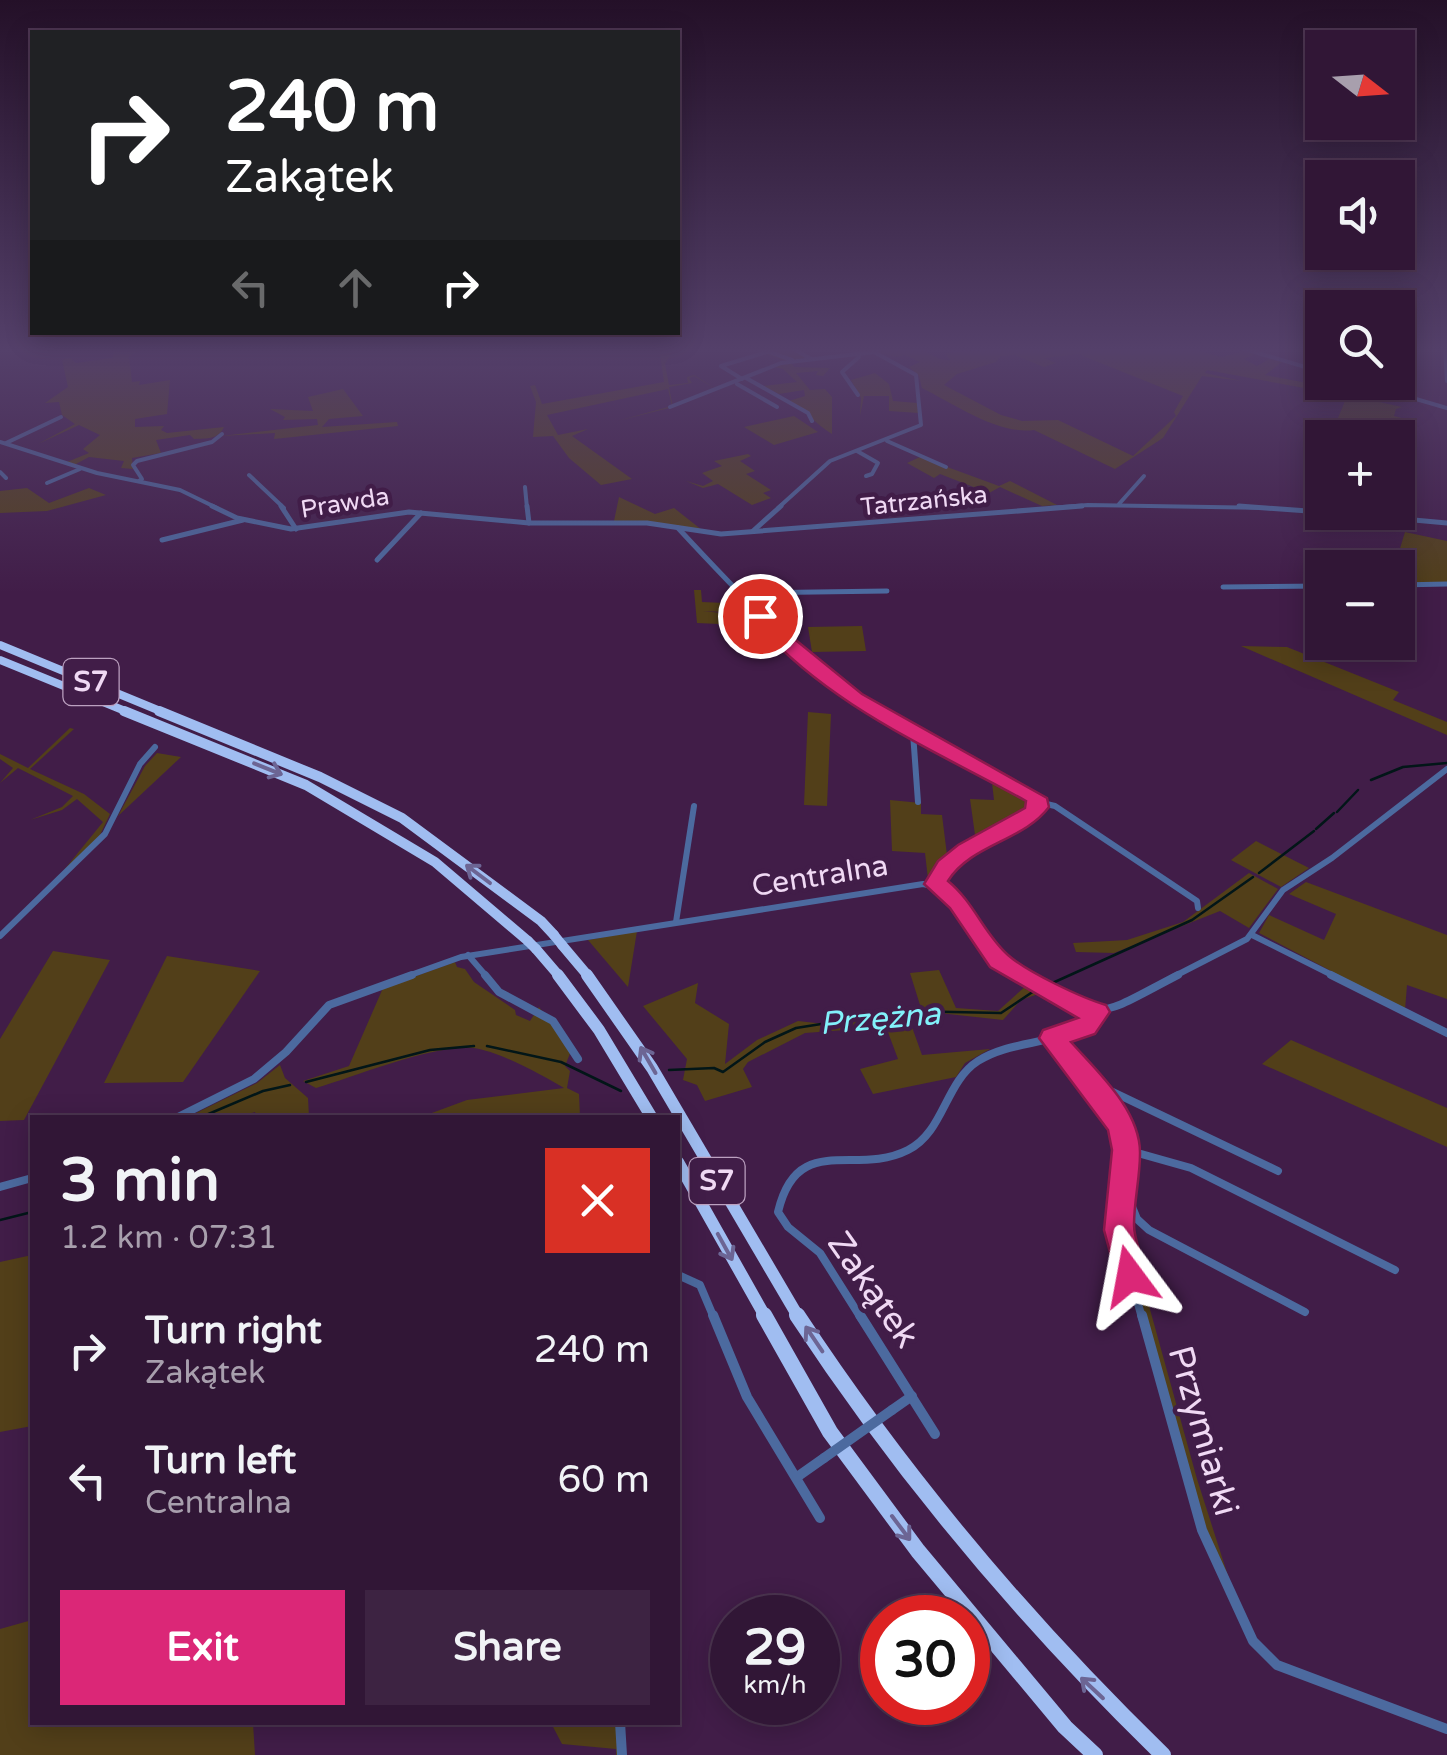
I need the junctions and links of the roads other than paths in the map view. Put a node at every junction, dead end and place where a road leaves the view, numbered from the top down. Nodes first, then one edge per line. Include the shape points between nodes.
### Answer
1 (32, 429) edge
2 (911, 429) edge
3 (222, 434) dead end
4 (886, 440) junction
5 (1, 443) edge
6 (856, 450) junction
7 (946, 467) dead end
8 (81, 468) junction
9 (249, 475) dead end
10 (866, 476) dead end
11 (1144, 476) dead end
12 (138, 482) junction
13 (47, 483) dead end
14 (526, 486) dead end
15 (1119, 504) junction
16 (1305, 510) edge
17 (422, 512) junction
18 (244, 520) junction
19 (1415, 520) edge
20 (529, 523) junction
21 (1447, 523) edge
22 (677, 527) junction
23 (296, 530) junction
24 (752, 532) junction
25 (286, 534) dead end
26 (162, 540) dead end
27 (378, 560) dead end
28 (1415, 584) edge
29 (1447, 584) edge
30 (1305, 586) edge
31 (1223, 587) dead end
32 (887, 591) dead end
33 (742, 593) junction
34 (0, 645) edge
35 (0, 660) edge
36 (913, 732) junction
37 (155, 747) dead end
38 (1447, 769) edge
39 (918, 802) dead end
40 (1038, 802) junction
41 (694, 806) dead end
42 (936, 884) junction
43 (1198, 908) dead end
44 (676, 922) junction
45 (1252, 935) junction
46 (0, 936) edge
47 (468, 955) junction
48 (1097, 1012) junction
49 (1447, 1033) edge
50 (1052, 1038) junction
51 (578, 1059) dead end
52 (1091, 1082) junction
53 (182, 1115) edge
54 (650, 1115) edge
55 (680, 1115) edge
56 (680, 1116) edge
57 (1126, 1150) junction
58 (680, 1166) edge
59 (1278, 1171) dead end
60 (30, 1179) edge
61 (1123, 1186) junction
62 (0, 1187) edge
63 (1395, 1270) dead end
64 (680, 1276) edge
65 (1304, 1312) dead end
66 (912, 1396) junction
67 (935, 1434) dead end
68 (797, 1477) junction
69 (820, 1518) dead end
70 (620, 1725) edge
71 (1447, 1730) edge
72 (622, 1755) edge
73 (1095, 1755) edge
74 (1164, 1755) edge

1 - 5 street
2 - 4 street
3 - 12 street via 137,462
4 - 6 street
4 - 7 street
5 - 8 street, Prawda
6 - 10 street via 878,462
6 - 24 street via 830,460
8 - 12 street, Prawda
8 - 13 street
9 - 23 street
11 - 15 street
12 - 18 street, Prawda via 180,490
14 - 20 street
15 - 16 street, Tatrzańska
15 - 24 street, Tatrzańska
17 - 20 street, Prawda
17 - 23 street, Prawda
17 - 27 street
18 - 23 street, Prawda
18 - 26 street
19 - 21 street, Tatrzańska
20 - 22 street, Tatrzańska
22 - 24 street, Tatrzańska
22 - 33 street
23 - 25 street
28 - 29 street
30 - 31 street
32 - 33 street
33 - 36 street via 772,630 838,685
55 -> 34 highway, S7 via 636,1040 541,921 402,818 320,777
35 -> 54 highway, S7 via 306,785 435,862 532,945 609,1043
36 - 39 street
36 - 40 street
37 - 46 street via 106,834
38 - 45 street via 1283,890
40 - 42 street via 1015,826 946,866
40 - 43 street via 1144,862
41 - 44 street
42 - 44 street, Centralna
42 - 48 street, Centralna via 958,902 999,961
44 - 47 street, Centralna
45 - 48 street
45 - 49 street
47 - 51 street via 499,992 553,1021
47 - 53 street, Centralna via 330,1005 254,1079
48 - 50 street, Zakątek via 1086,1027
50 - 52 street, Przymiarki
50 - 66 street, Zakątek via 977,1061 926,1134 904,1152 806,1166 780,1188 778,1212 820,1253
52 - 57 street, Przymiarki via 1118,1118
52 - 59 street
74 -> 56 highway, S7 via 1069,1665 920,1490 779,1286
57 - 61 street, Przymiarki
57 - 63 street via 1191,1168
58 -> 73 highway, S7 via 830,1432 918,1551
60 - 62 street
61 - 65 street via 1149,1230
61 - 71 street, Przymiarki via 1120,1240 1202,1530 1253,1641 1277,1665
64 - 68 street via 700,1286 747,1397
66 - 67 street, Zakątek
66 - 68 street, Zakątek, bridge
68 - 69 street
70 - 72 street

